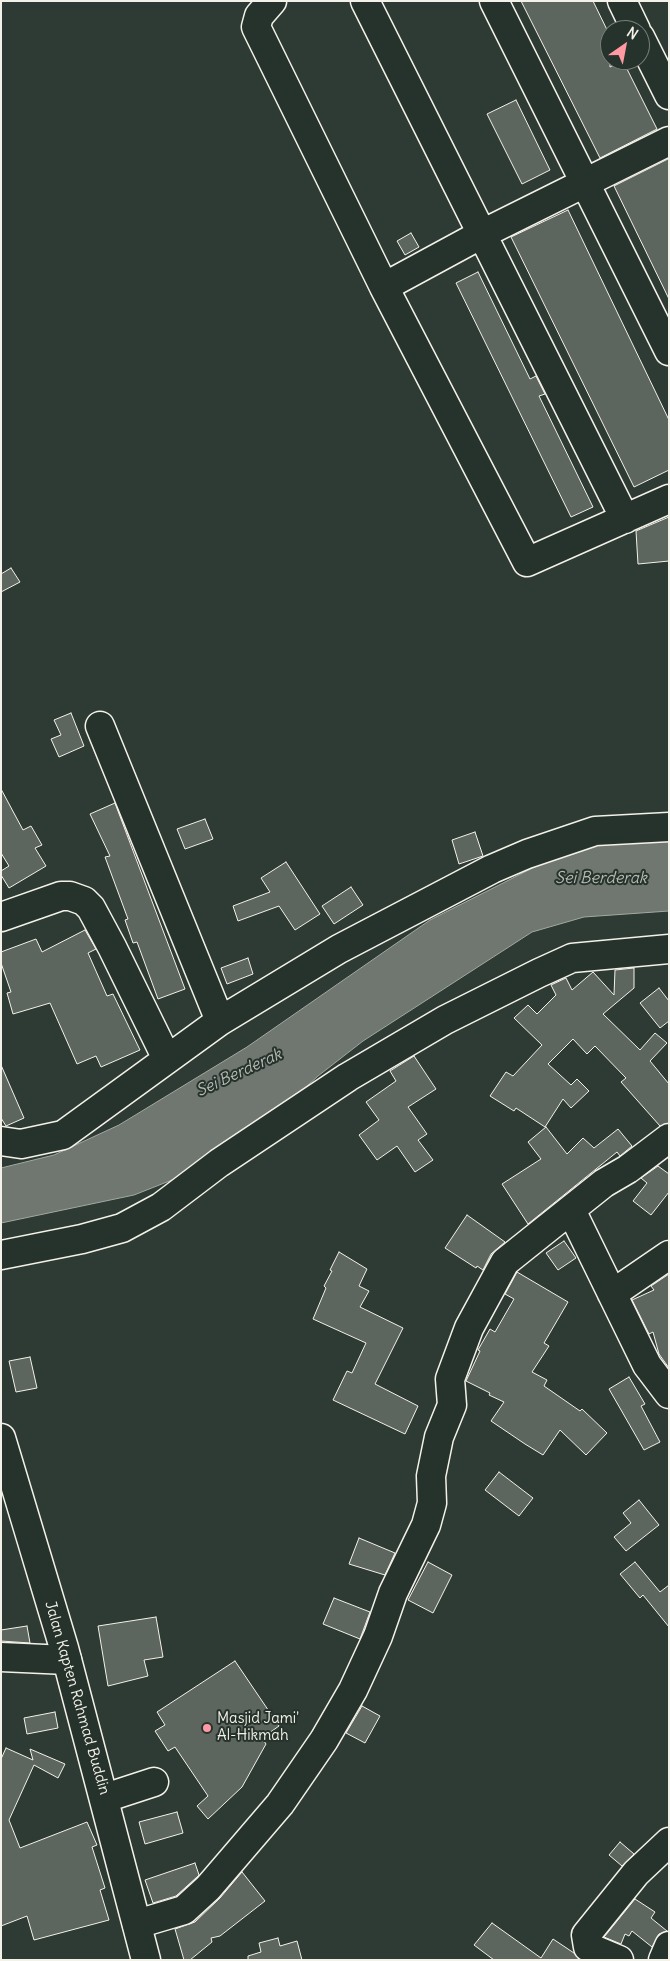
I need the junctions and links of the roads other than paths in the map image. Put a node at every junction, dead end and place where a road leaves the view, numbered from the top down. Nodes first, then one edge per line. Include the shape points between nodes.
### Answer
1 (272, 1) edge
2 (365, 1) edge
3 (494, 1) edge
4 (622, 1) edge
5 (631, 20) edge
6 (650, 57) edge
7 (669, 95) edge
8 (669, 141) edge
9 (586, 184) junction
10 (480, 235) junction
11 (384, 287) junction
12 (669, 351) edge
13 (669, 499) edge
14 (625, 519) junction
15 (100, 726) dead end
16 (669, 827) edge
17 (1, 917) edge
18 (669, 949) edge
19 (220, 1021) junction
20 (167, 1059) junction
21 (669, 1138) edge
22 (1, 1141) edge
23 (570, 1210) junction
24 (1, 1255) edge
25 (669, 1255) edge
26 (612, 1294) junction
27 (658, 1380) edge
28 (1, 1438) edge
29 (1, 1657) edge
30 (66, 1660) junction
31 (154, 1782) dead end
32 (105, 1798) junction
33 (669, 1842) edge
34 (137, 1924) junction
35 (669, 1946) edge
36 (146, 1960) edge
37 (619, 1960) edge
38 (663, 1960) edge

1 - 11 street via 259,16 256,28
2 - 10 street
3 - 9 street
4 - 5 street
6 - 7 street
8 - 9 street
9 - 10 street
9 - 12 street
10 - 11 street
10 - 14 street
11 - 14 street via 524,560 530,562
13 - 14 street
15 - 19 street
16 - 19 street via 595,831 526,854 339,949
17 - 20 street via 61,896 84,901 108,939
18 - 24 street via 572,958 555,965 445,1020 348,1077 219,1163 161,1207 122,1228
19 - 20 street
20 - 22 street via 63,1135 21,1144
21 - 23 street
23 - 26 street
23 - 34 street via 505,1262 469,1328 450,1379 452,1405 439,1437 431,1476 432,1503 426,1525 393,1593 378,1636 353,1690 324,1740 280,1804 208,1888 184,1910
25 - 26 street
26 - 27 street
28 - 30 street, Jalan Kapten Rahmad Buddin
29 - 30 street
30 - 32 street, Jalan Kapten Rahmad Buddin
31 - 32 street
32 - 34 street, Jalan Kapten Rahmad Buddin
33 - 37 street via 636,1873 586,1935 588,1947
34 - 36 street, Jalan Kapten Rahmad Buddin
35 - 38 street

